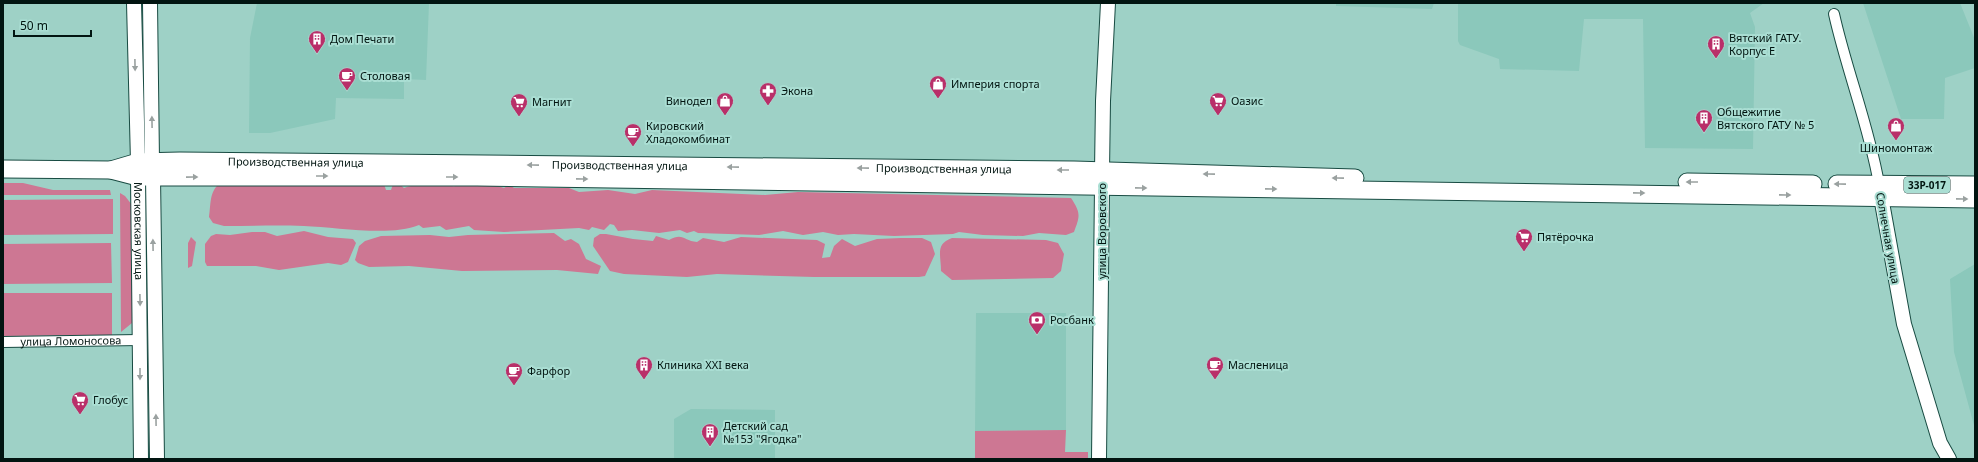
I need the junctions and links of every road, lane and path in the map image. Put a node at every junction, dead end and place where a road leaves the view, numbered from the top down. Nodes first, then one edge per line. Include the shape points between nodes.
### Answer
1 (134, 3) edge
2 (150, 3) edge
3 (1108, 3) edge
4 (1834, 14) dead end
5 (3, 169) edge
6 (145, 169) junction
7 (1102, 179) junction
8 (1975, 185) edge
9 (1880, 191) junction
10 (1975, 199) edge
11 (140, 340) junction
12 (155, 340) junction
13 (3, 342) edge
14 (141, 459) edge
15 (157, 459) edge
16 (1099, 459) edge
17 (1949, 459) edge

1 -> 6 main road, Московская улица
6 -> 2 main road, Московская улица
3 - 7 main road, улица Воровского
4 - 9 street, Солнечная улица via 1844,59 1865,125
5 - 6 highway
6 - 7 highway, Производственная улица
6 -> 11 main road, Московская улица
12 -> 6 main road, Московская улица
7 -> 9 highway via 1746,195
9 -> 7 highway via 1732,182
7 - 16 main road, улица Воровского
8 - 9 highway, 33Р-017
9 -> 10 highway, 33Р-017
9 - 17 main road, Солнечная улица via 1904,324 1937,436
11 - 12 main road
11 - 13 street, улица Ломоносова
11 -> 14 main road, Московская улица
15 -> 12 main road, Московская улица

